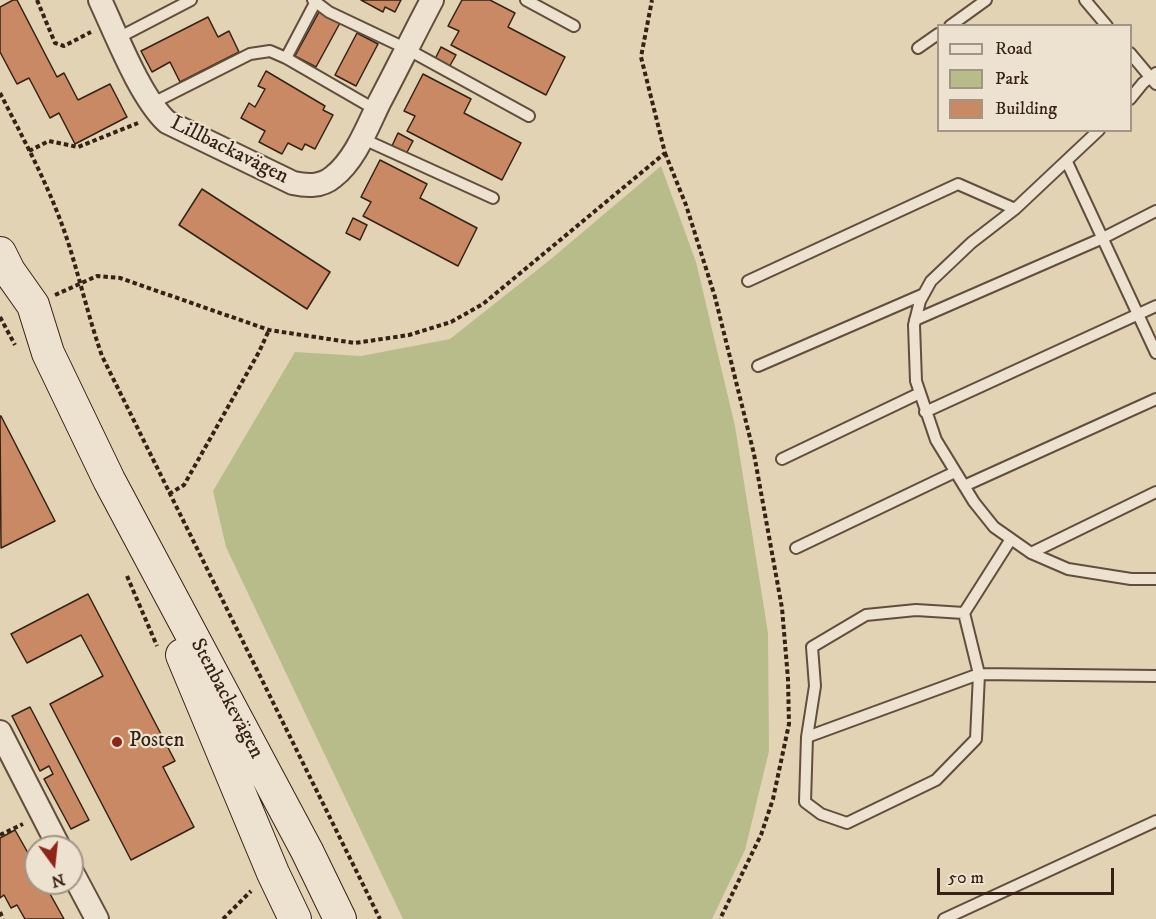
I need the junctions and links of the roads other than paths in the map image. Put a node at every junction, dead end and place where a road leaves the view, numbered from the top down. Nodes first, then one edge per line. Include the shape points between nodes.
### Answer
1 (100, 0) edge
2 (191, 0) edge
3 (432, 0) edge
4 (986, 0) edge
5 (1085, 0) edge
6 (314, 2) edge
7 (534, 2) edge
8 (1104, 22) edge
9 (953, 24) edge
10 (574, 26) dead end
11 (114, 30) junction
12 (937, 35) edge
13 (918, 48) dead end
14 (407, 49) junction
15 (1132, 54) edge
16 (286, 58) junction
17 (1154, 78) edge
18 (1132, 98) edge
19 (154, 107) junction
20 (376, 110) junction
21 (529, 116) dead end
22 (1097, 132) edge
23 (361, 138) junction
24 (1067, 162) junction
25 (493, 198) dead end
26 (1015, 209) junction
27 (1156, 211) edge
28 (1103, 238) junction
29 (4, 262) edge
30 (748, 281) dead end
31 (924, 294) junction
32 (1156, 306) edge
33 (1138, 314) junction
34 (915, 320) junction
35 (1156, 353) edge
36 (758, 366) dead end
37 (920, 393) junction
38 (1156, 399) edge
39 (925, 412) junction
40 (782, 459) dead end
41 (956, 472) junction
42 (109, 480) junction
43 (964, 486) junction
44 (1156, 492) edge
45 (1011, 538) junction
46 (796, 548) dead end
47 (1031, 553) junction
48 (1156, 579) edge
49 (964, 613) junction
50 (978, 674) junction
51 (1156, 676) edge
52 (0, 732) edge
53 (807, 737) junction
54 (1156, 821) edge
55 (53, 835) edge
56 (84, 895) edge
57 (335, 909) edge
58 (97, 919) edge
59 (294, 919) edge
60 (944, 919) edge

1 - 11 street, Lillbackavägen
2 - 11 lane
3 - 14 street, Lillbackavägen
4 - 9 lane
5 - 8 lane
6 - 14 lane
6 - 16 lane
7 - 10 lane
11 - 19 street, Lillbackavägen
12 - 13 lane
14 - 20 street, Lillbackavägen
14 - 21 lane
15 - 17 lane
16 - 19 lane via 270,51 250,54
16 - 20 lane
17 - 18 lane via 1143,83
19 - 23 street, Lillbackavägen via 167,122 190,134 307,186 331,179
20 - 23 street, Lillbackavägen
22 - 24 lane
23 - 25 lane
24 - 26 lane
24 - 28 lane
26 - 30 lane via 958,183
26 - 31 lane via 946,265
27 - 28 lane
28 - 33 lane
28 - 34 lane
29 - 42 street, Stenbackevägen via 34,353
31 - 34 lane
31 - 36 lane
32 - 33 lane
33 - 35 lane
33 - 39 lane
34 - 37 lane via 916,381
37 - 39 lane
37 - 40 lane
38 - 43 lane
39 - 41 lane via 936,440
41 - 43 lane
41 - 46 lane
42 - 57 street, Stenbackevägen
42 - 59 street, Stenbackevägen
43 - 45 lane via 994,527
44 - 47 lane
45 - 47 lane
45 - 49 lane
47 - 48 lane via 1068,569
49 - 50 lane
49 - 53 lane via 916,610 866,615 812,647 814,686
50 - 51 lane
50 - 53 lane
50 - 53 lane via 976,739 936,780 847,823 821,814 805,802
52 - 55 street
54 - 60 lane
56 - 58 street
57 - 59 street

